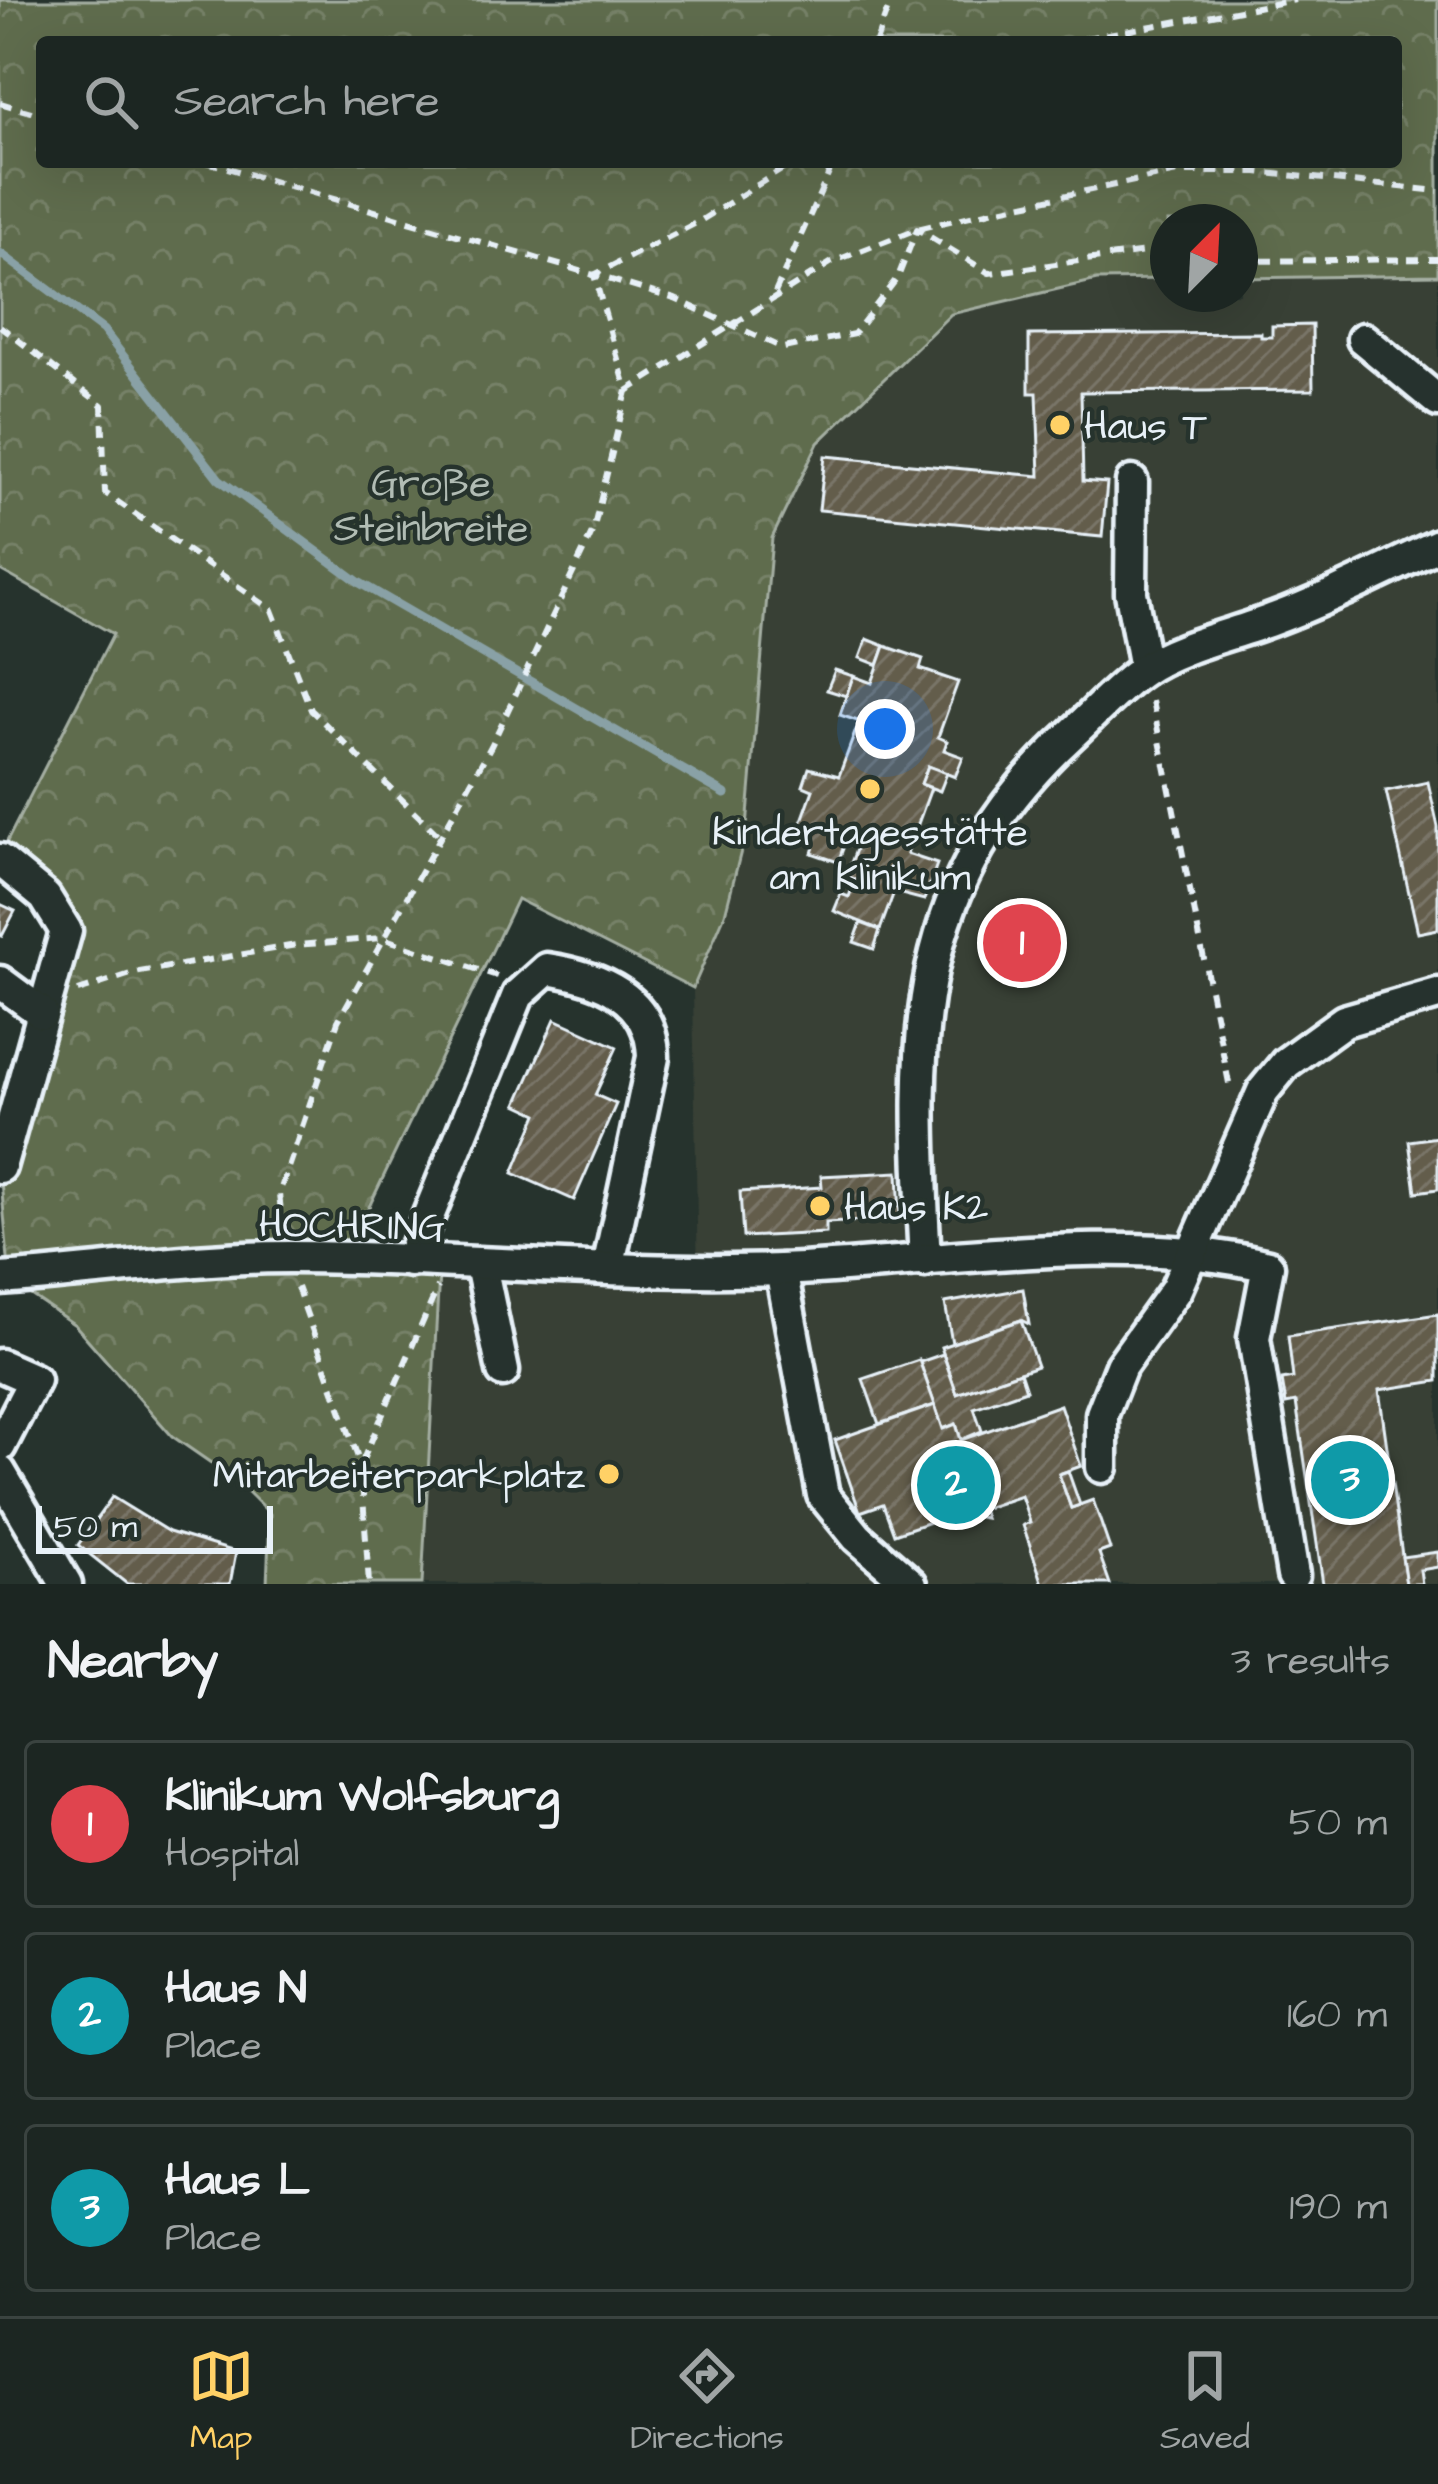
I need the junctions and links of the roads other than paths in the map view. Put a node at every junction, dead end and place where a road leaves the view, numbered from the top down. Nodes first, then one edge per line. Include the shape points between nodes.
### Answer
1 (1363, 339) dead end
2 (1438, 401) edge
3 (1132, 482) dead end
4 (1438, 545) edge
5 (1145, 668) junction
6 (0, 860) edge
7 (0, 982) edge
8 (1438, 994) edge
9 (44, 1007) junction
10 (0, 1168) edge
11 (1194, 1252) junction
12 (410, 1261) junction
13 (925, 1261) junction
14 (482, 1265) junction
15 (608, 1268) junction
16 (781, 1270) junction
17 (0, 1279) edge
18 (0, 1364) edge
19 (503, 1371) dead end
20 (0, 1446) edge
21 (1102, 1468) dead end
22 (0, 1472) edge
23 (1293, 1575) dead end
24 (66, 1584) edge
25 (911, 1584) edge

1 - 2 street
3 - 5 street via 1131,593
4 - 5 street via 1319,602
5 - 13 street via 1015,790 964,875 928,970 916,1091
6 - 9 street via 45,897 66,932
7 - 9 street
8 - 11 street via 1372,1009 1313,1040 1264,1091
9 - 10 street
11 - 13 street, HOCHRING
11 - 21 street via 1121,1366 1102,1414
11 - 23 street, HOCHRING via 1268,1266 1254,1338
12 - 14 street, HOCHRING
12 - 15 street via 526,985 547,969 581,974 636,1002 653,1030
12 - 17 street, HOCHRING via 286,1257
13 - 16 street, HOCHRING
14 - 15 street, HOCHRING
14 - 19 street
15 - 16 street, HOCHRING
16 - 25 street via 824,1495
18 - 20 street via 34,1380
22 - 24 street

